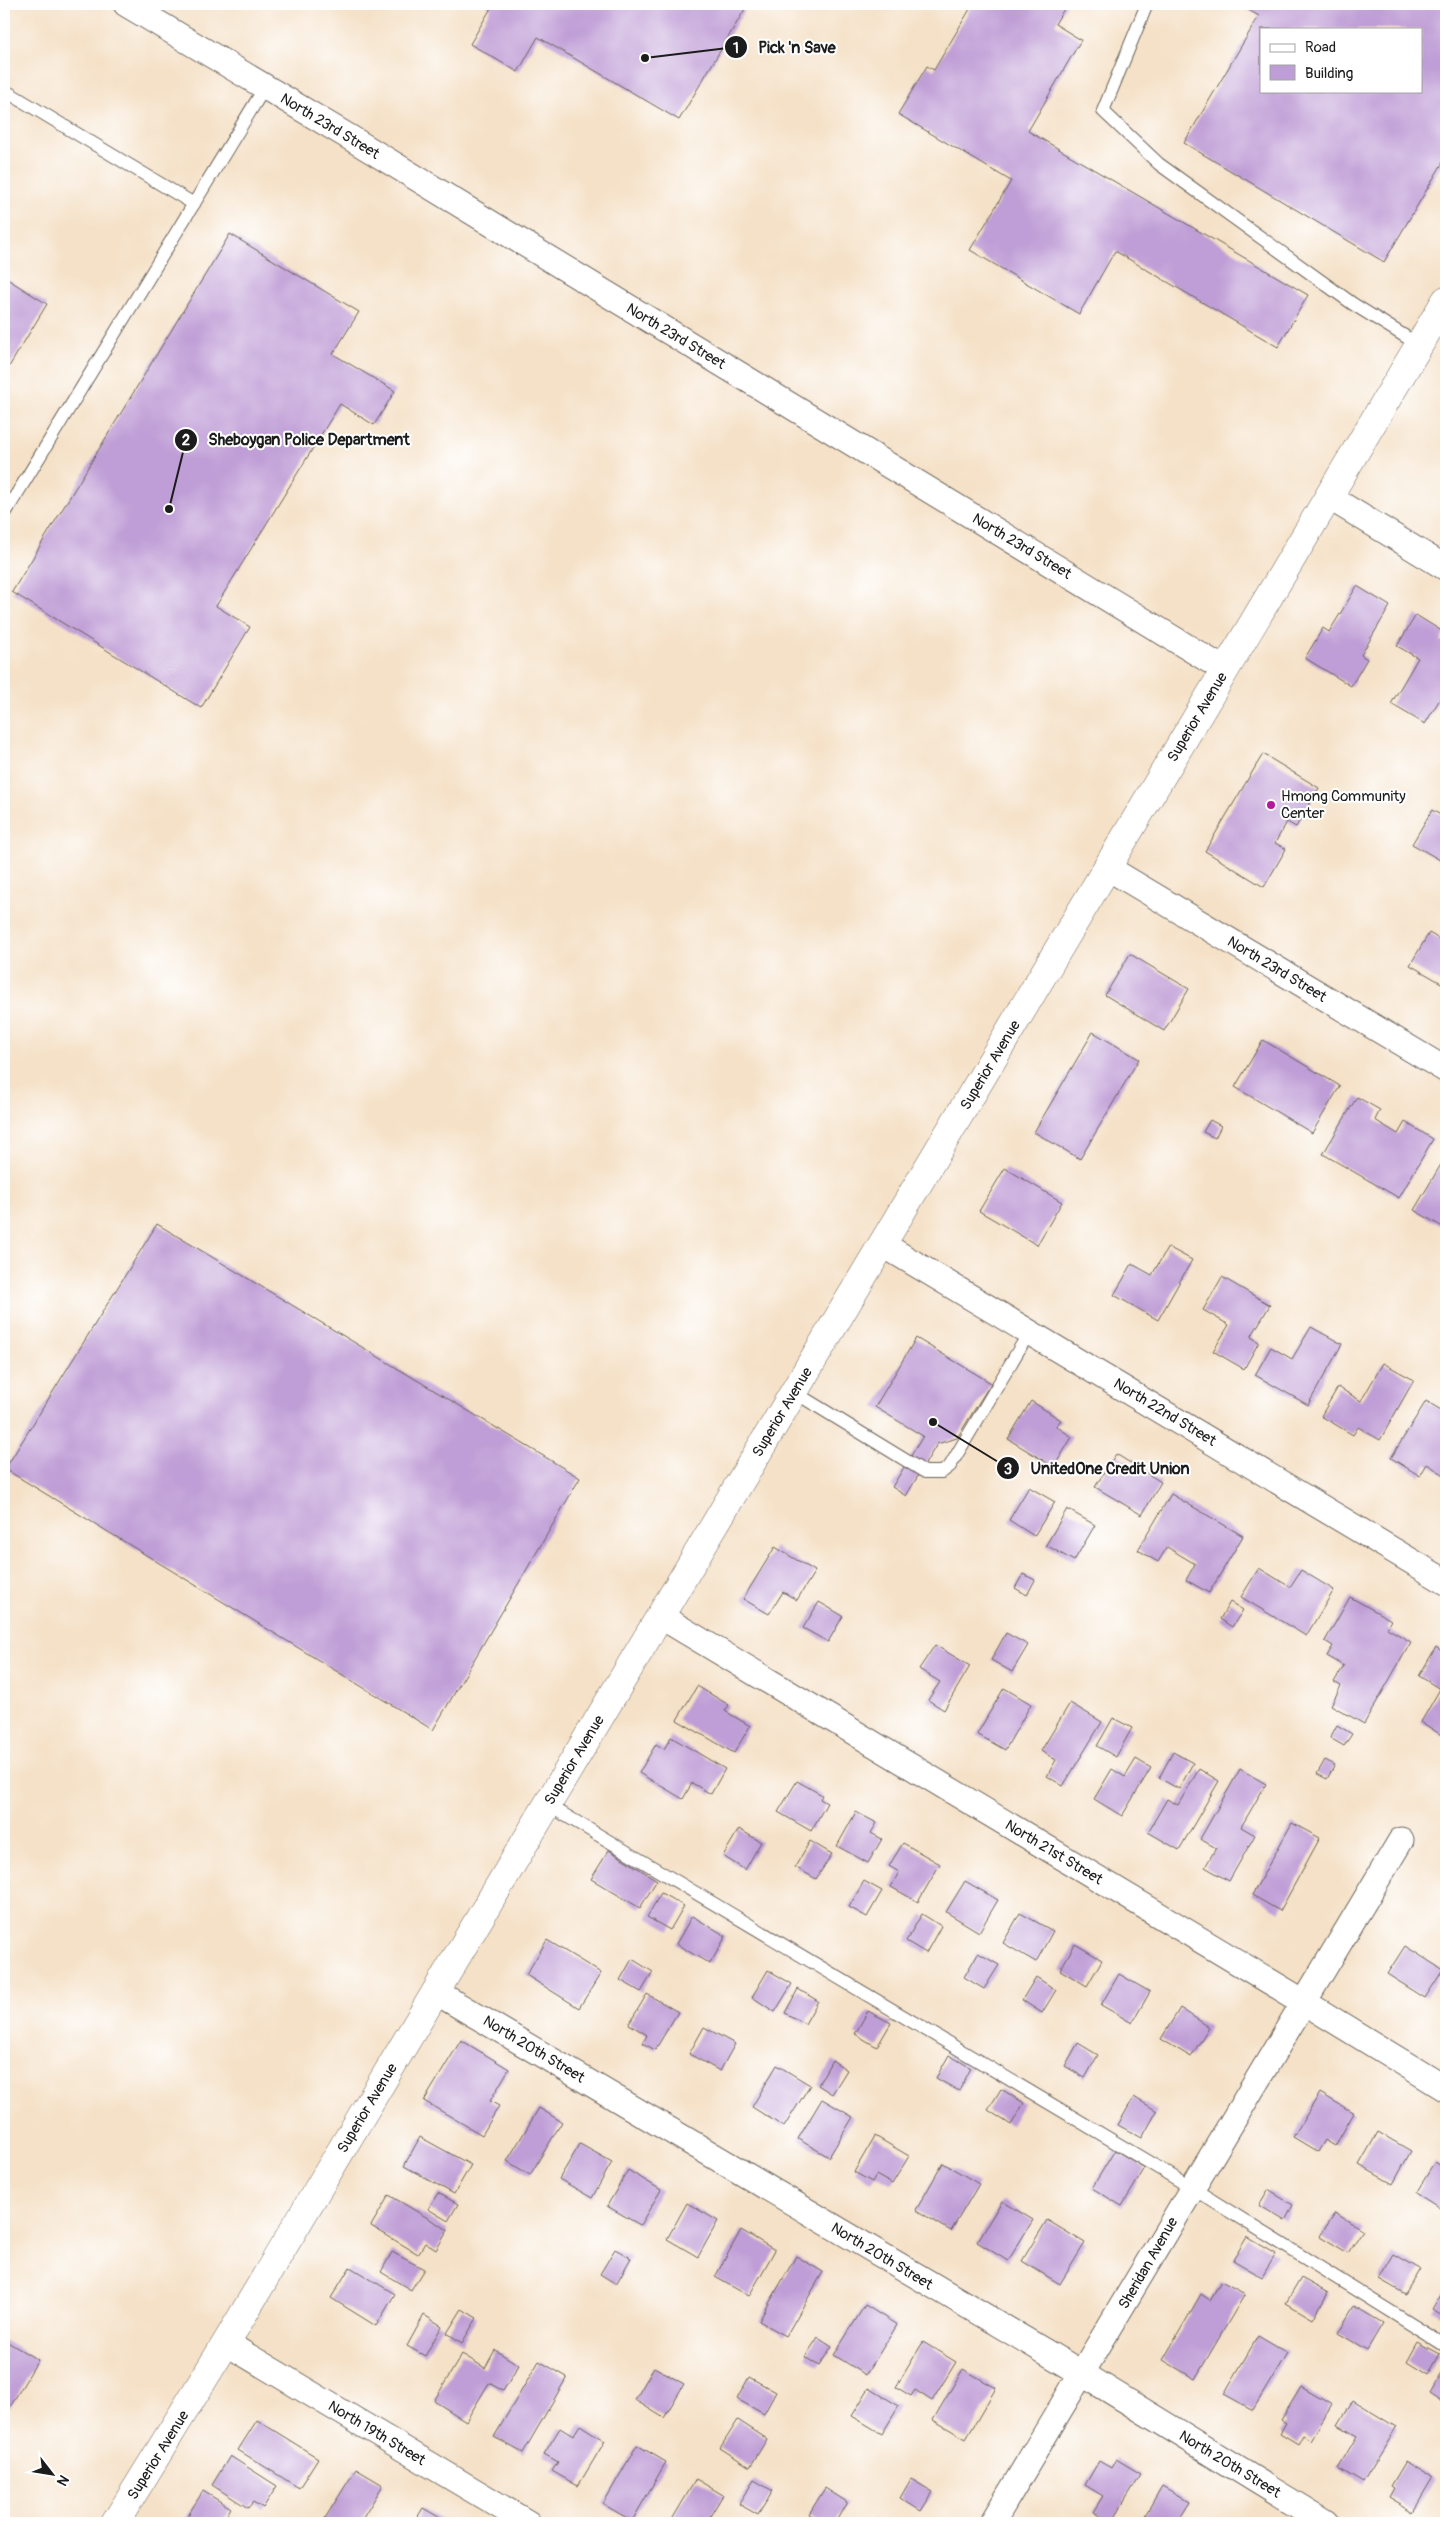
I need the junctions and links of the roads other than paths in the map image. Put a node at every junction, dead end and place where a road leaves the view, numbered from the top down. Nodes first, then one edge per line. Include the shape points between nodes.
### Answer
1 (126, 4) edge
2 (1147, 4) edge
3 (265, 87) junction
4 (4, 90) edge
5 (194, 204) junction
6 (1446, 300) edge
7 (1419, 345) junction
8 (1329, 497) junction
9 (4, 515) edge
10 (1446, 568) edge
11 (1225, 670) junction
12 (1108, 868) junction
13 (1446, 1070) edge
14 (882, 1244) junction
15 (1030, 1331) junction
16 (794, 1392) junction
17 (1446, 1582) edge
18 (660, 1616) junction
19 (548, 1805) junction
20 (1402, 1840) dead end
21 (436, 1992) junction
22 (1304, 2002) junction
23 (1446, 2089) edge
24 (1192, 2188) junction
25 (226, 2343) junction
26 (1446, 2346) edge
27 (1083, 2374) junction
28 (115, 2523) edge
29 (528, 2523) edge
30 (992, 2523) edge
31 (1326, 2523) edge

1 - 3 street, North 23rd Street
2 - 7 lane via 1103,111 1159,164 1353,304
3 - 5 lane
3 - 11 street, North 23rd Street
4 - 5 lane
5 - 9 lane
6 - 7 street, Superior Avenue
7 - 8 street, Superior Avenue
8 - 10 street
8 - 11 street, Superior Avenue
11 - 12 street, Superior Avenue
12 - 13 street, North 23rd Street
12 - 14 street, Superior Avenue
14 - 15 street, North 22nd Street
14 - 16 street, Superior Avenue
15 - 16 lane via 950,1466 942,1472 925,1472
15 - 17 street, North 22nd Street
16 - 18 street, Superior Avenue
18 - 19 street, Superior Avenue
18 - 22 street, North 21st Street
19 - 21 street, Superior Avenue
19 - 24 lane
20 - 22 street, Sheridan Avenue
21 - 25 street, Superior Avenue
21 - 27 street, North 20th Street
22 - 23 street, North 21st Street
22 - 24 street, Sheridan Avenue
24 - 26 lane
24 - 27 street, Sheridan Avenue
25 - 28 street, Superior Avenue
25 - 29 street, North 19th Street
27 - 30 street, Sheridan Avenue
27 - 31 street, North 20th Street

